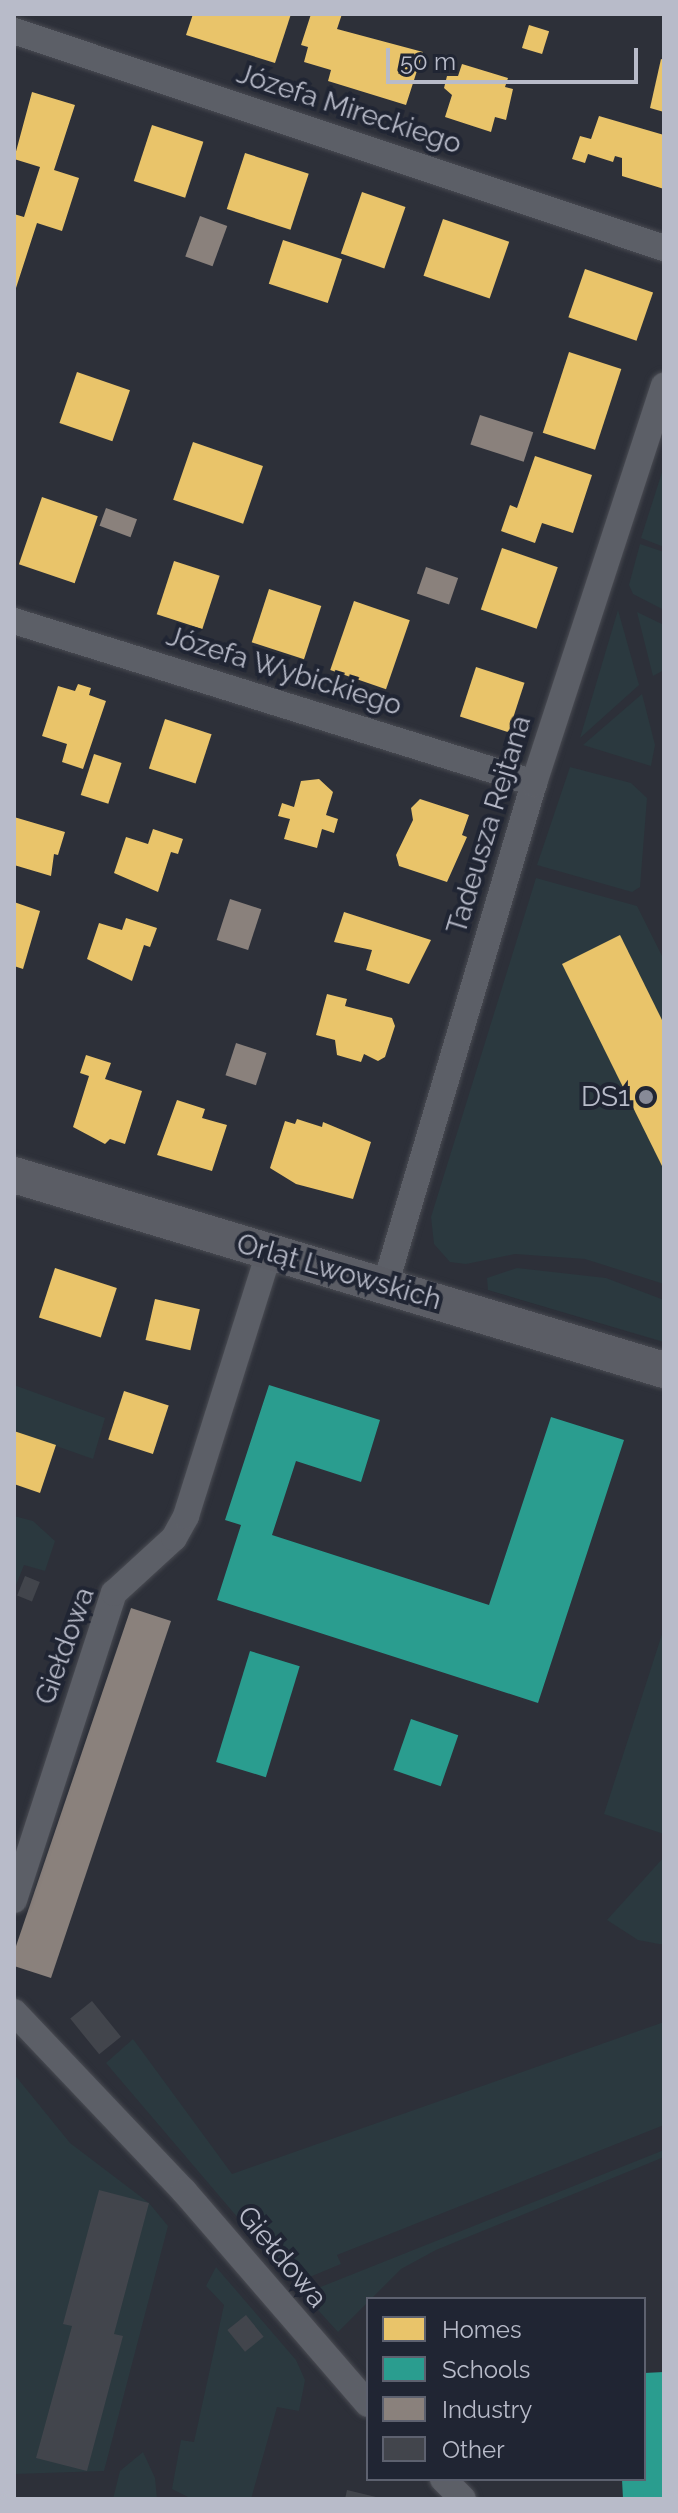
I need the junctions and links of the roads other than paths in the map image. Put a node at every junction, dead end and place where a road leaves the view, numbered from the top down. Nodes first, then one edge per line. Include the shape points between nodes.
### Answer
1 (14, 31) edge
2 (664, 248) edge
3 (664, 386) edge
4 (14, 621) edge
5 (534, 783) junction
6 (14, 1175) edge
7 (269, 1252) junction
8 (385, 1286) junction
9 (664, 1370) edge
10 (14, 1900) edge
11 (14, 2012) edge
12 (366, 2402) edge
13 (445, 2481) edge
14 (463, 2499) edge

1 - 2 street, Józefa Mireckiego
3 - 5 street, Tadeusza Rejtana
4 - 5 street, Józefa Wybickiego
5 - 8 street, Tadeusza Rejtana
6 - 7 main road, Orląt Lwowskich
7 - 8 main road, Orląt Lwowskich
7 - 10 street, Giełdowa via 186,1516 174,1538 114,1593
8 - 9 main road, Orląt Lwowskich
11 - 12 street, Giełdowa via 184,2191
13 - 14 street

